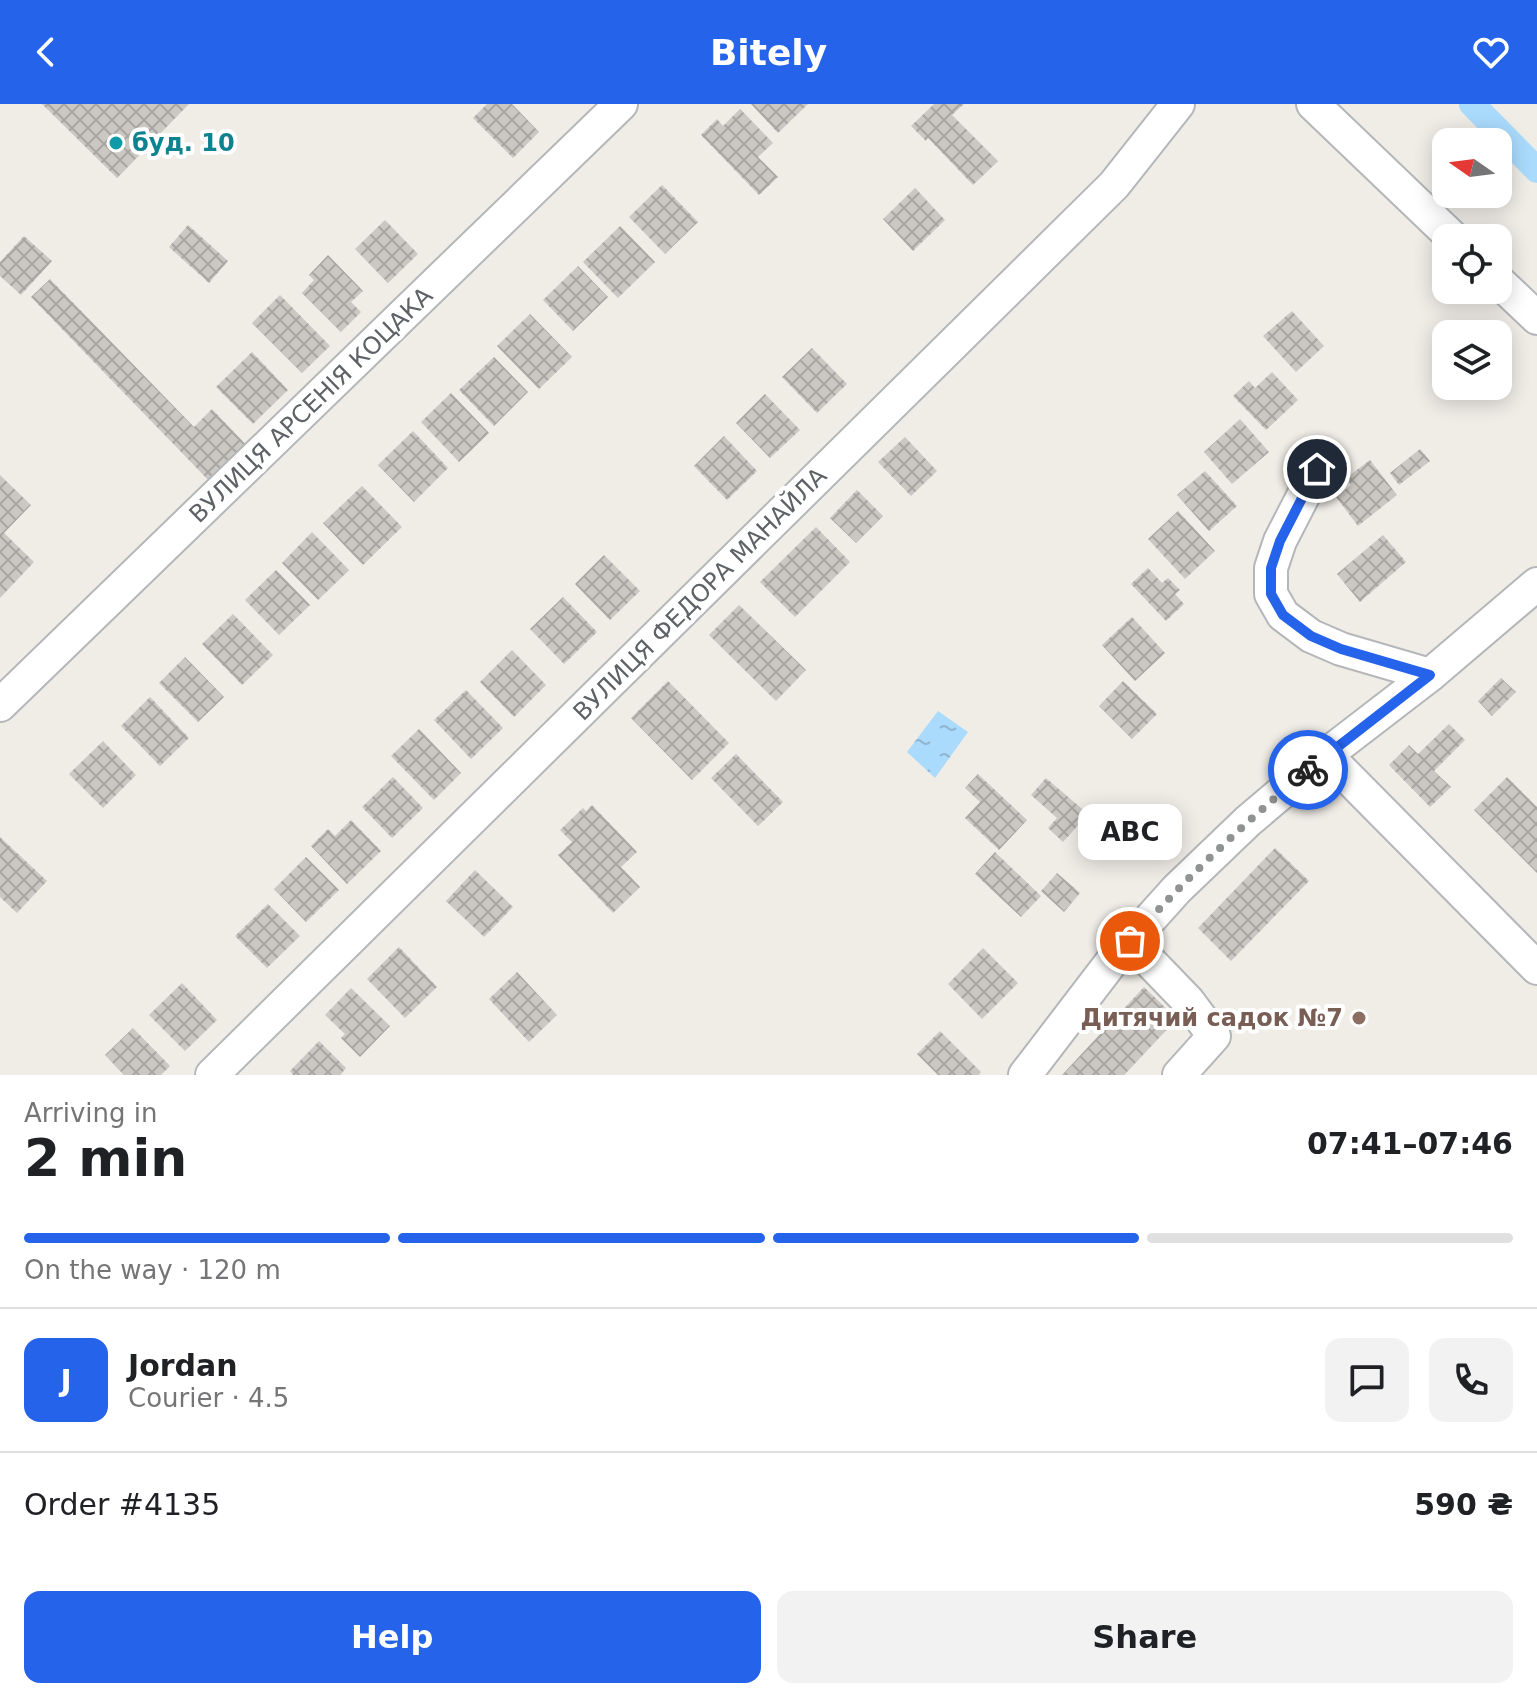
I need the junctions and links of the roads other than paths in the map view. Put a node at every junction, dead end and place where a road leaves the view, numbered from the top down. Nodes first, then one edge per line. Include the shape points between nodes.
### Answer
1 (621, 104) edge
2 (1178, 104) edge
3 (1313, 104) edge
4 (1438, 224) edge
5 (1512, 294) edge
6 (1537, 318) edge
7 (1317, 469) dead end
8 (1537, 584) edge
9 (1430, 675) junction
10 (0, 705) edge
11 (1326, 755) junction
12 (1130, 941) junction
13 (1537, 968) edge
14 (233, 1068) edge
15 (1025, 1075) edge
16 (1179, 1075) edge

1 - 10 street, ВУЛИЦЯ АРСЕНІЯ КОЦАКА
2 - 14 street, ВУЛИЦЯ ФЕДОРА МАНАЙЛА via 1114,185
3 - 4 street
5 - 6 street
7 - 9 street via 1280,541 1271,568 1271,594 1283,615 1311,636
8 - 9 street
9 - 11 street
11 - 12 street via 1248,821
11 - 13 street
12 - 15 street
12 - 16 street via 1214,1036

